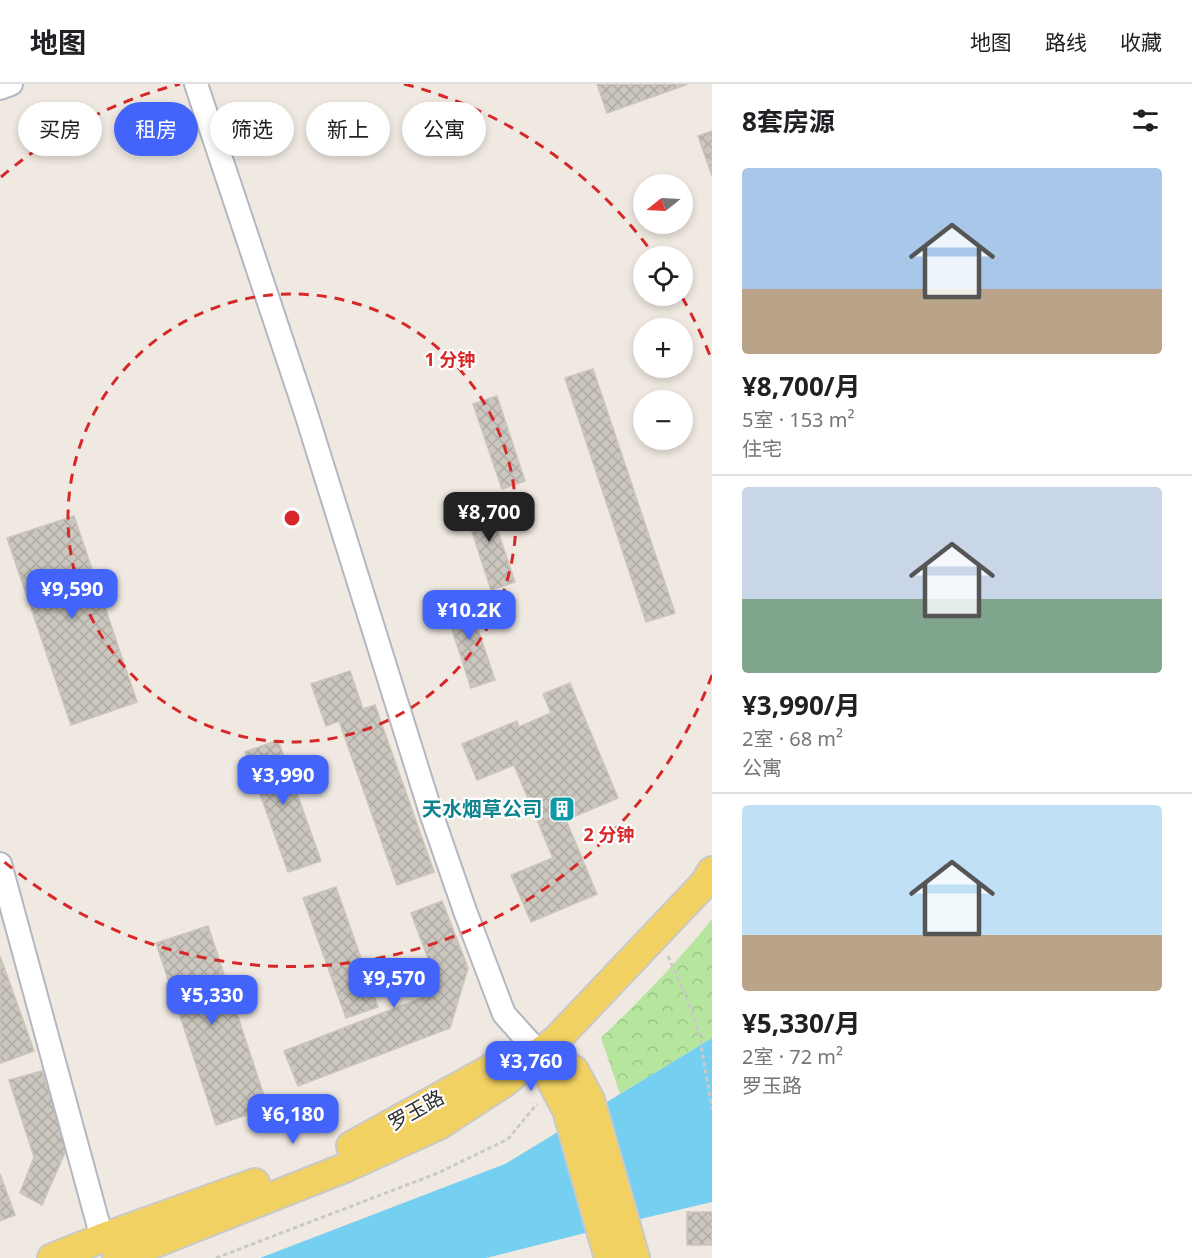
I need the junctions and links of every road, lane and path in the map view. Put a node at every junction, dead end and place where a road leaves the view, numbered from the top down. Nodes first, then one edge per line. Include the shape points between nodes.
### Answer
1 (11, 84) edge
2 (196, 84) edge
3 (0, 88) edge
4 (0, 864) edge
5 (712, 871) edge
6 (658, 933) junction
7 (539, 1053) junction
8 (553, 1084) junction
9 (579, 1105) junction
10 (712, 1109) edge
11 (613, 1239) edge
12 (109, 1248) edge
13 (52, 1258) edge
14 (216, 1258) edge
15 (635, 1258) edge

1 - 3 street
2 - 7 street via 465,911 504,1014
4 - 12 street
5 - 6 main road
6 - 7 main road
6 - 10 path via 699,1033
7 - 8 main road
7 - 9 main road via 574,1070
7 - 12 main road, 罗玉路 via 492,1068 341,1152
8 - 9 main road
8 - 14 path via 508,1139 438,1173
9 - 11 main road
11 - 15 main road
12 - 13 main road, 罗玉路

